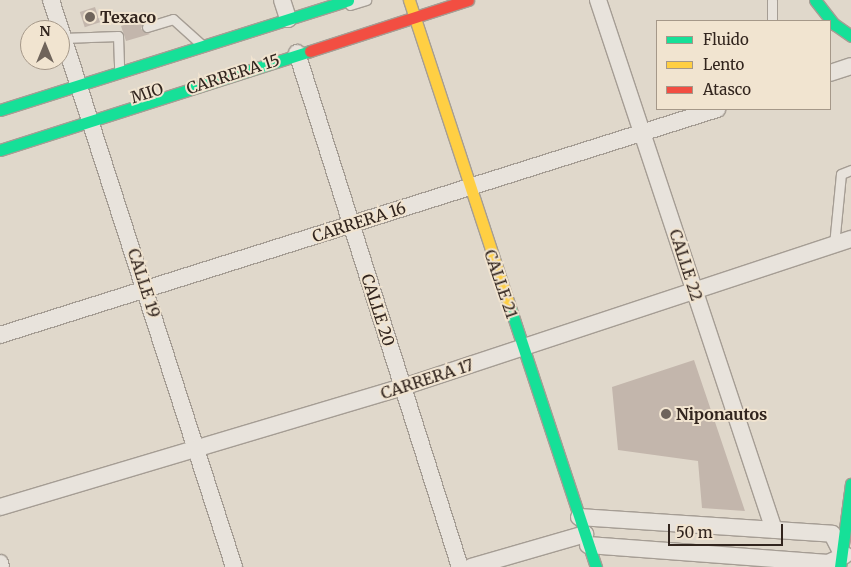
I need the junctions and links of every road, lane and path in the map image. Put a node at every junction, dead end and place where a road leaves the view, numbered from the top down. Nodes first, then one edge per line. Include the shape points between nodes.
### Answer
1 (51, 0) edge
2 (282, 0) edge
3 (348, 0) edge
4 (366, 0) edge
5 (437, 0) edge
6 (468, 0) edge
7 (598, 0) edge
8 (772, 0) edge
9 (816, 0) edge
10 (804, 7) dead end
11 (411, 8) edge
12 (288, 19) junction
13 (57, 20) edge
14 (772, 20) edge
15 (816, 20) edge
16 (147, 27) dead end
17 (831, 36) edge
18 (851, 36) edge
19 (70, 38) edge
20 (203, 45) junction
21 (297, 53) junction
22 (848, 53) edge
23 (70, 59) edge
24 (851, 66) edge
25 (119, 72) junction
26 (831, 73) edge
27 (80, 90) junction
28 (0, 110) edge
29 (714, 110) edge
30 (88, 117) junction
31 (0, 121) edge
32 (642, 133) junction
33 (0, 140) edge
34 (0, 150) edge
35 (851, 170) edge
36 (468, 186) junction
37 (351, 225) junction
38 (851, 239) edge
39 (834, 245) junction
40 (147, 289) junction
41 (695, 291) junction
42 (0, 336) edge
43 (522, 348) junction
44 (403, 387) junction
45 (193, 448) junction
46 (851, 484) edge
47 (0, 507) edge
48 (579, 517) junction
49 (774, 530) junction
50 (586, 540) junction
51 (844, 559) edge
52 (0, 563) edge
53 (2, 567) edge
54 (234, 567) edge
55 (460, 567) edge
56 (472, 567) edge
57 (596, 567) edge

1 - 13 street, CALLE 19
2 - 12 street
3 - 12 main road
4 - 27 lane, MIO
5 - 11 lane, MIO
6 - 11 main road, CARRERA 15
7 - 32 street, CALLE 22
8 - 14 lane
9 - 18 main road via 834,24
10 - 15 main road
11 - 21 main road, CARRERA 15
11 - 30 lane, MIO
11 - 36 main road, CALLE 21
12 - 20 main road
16 - 20 lane via 173,19
17 - 22 main road
19 - 25 lane via 121,35
20 - 25 main road
21 - 30 main road, CARRERA 15
21 - 37 street, CALLE 20
23 - 27 street, CALLE 19
24 - 26 street
25 - 27 main road
27 - 28 main road
27 - 30 street, CALLE 19
27 - 31 lane, MIO
29 - 32 street, CARRERA 16
30 - 33 lane, MIO
30 - 34 main road, CARRERA 15
30 - 40 street, CALLE 19
32 - 36 street, CARRERA 16
32 - 41 street, CALLE 22
35 - 39 lane via 841,174
36 - 37 street, CARRERA 16
36 - 43 main road, CALLE 21
37 - 40 street, CARRERA 16
37 - 44 street, CALLE 20
38 - 39 street, CARRERA 17
39 - 41 street, CARRERA 17
40 - 42 street, CARRERA 16
40 - 45 street, CALLE 19
41 - 43 street, CARRERA 17
41 - 49 street, CALLE 22
43 - 44 street, CARRERA 17
43 - 48 main road, CALLE 21
44 - 45 street, CARRERA 17
44 - 55 street, CALLE 20
45 - 47 street, CARRERA 17
45 - 54 street, CALLE 19
46 - 51 main road
48 - 49 street
48 - 50 main road, CALLE 21
49 - 51 street via 832,534
50 - 51 street via 828,563
50 - 56 street
50 - 57 main road, CALLE 21
52 - 53 street

